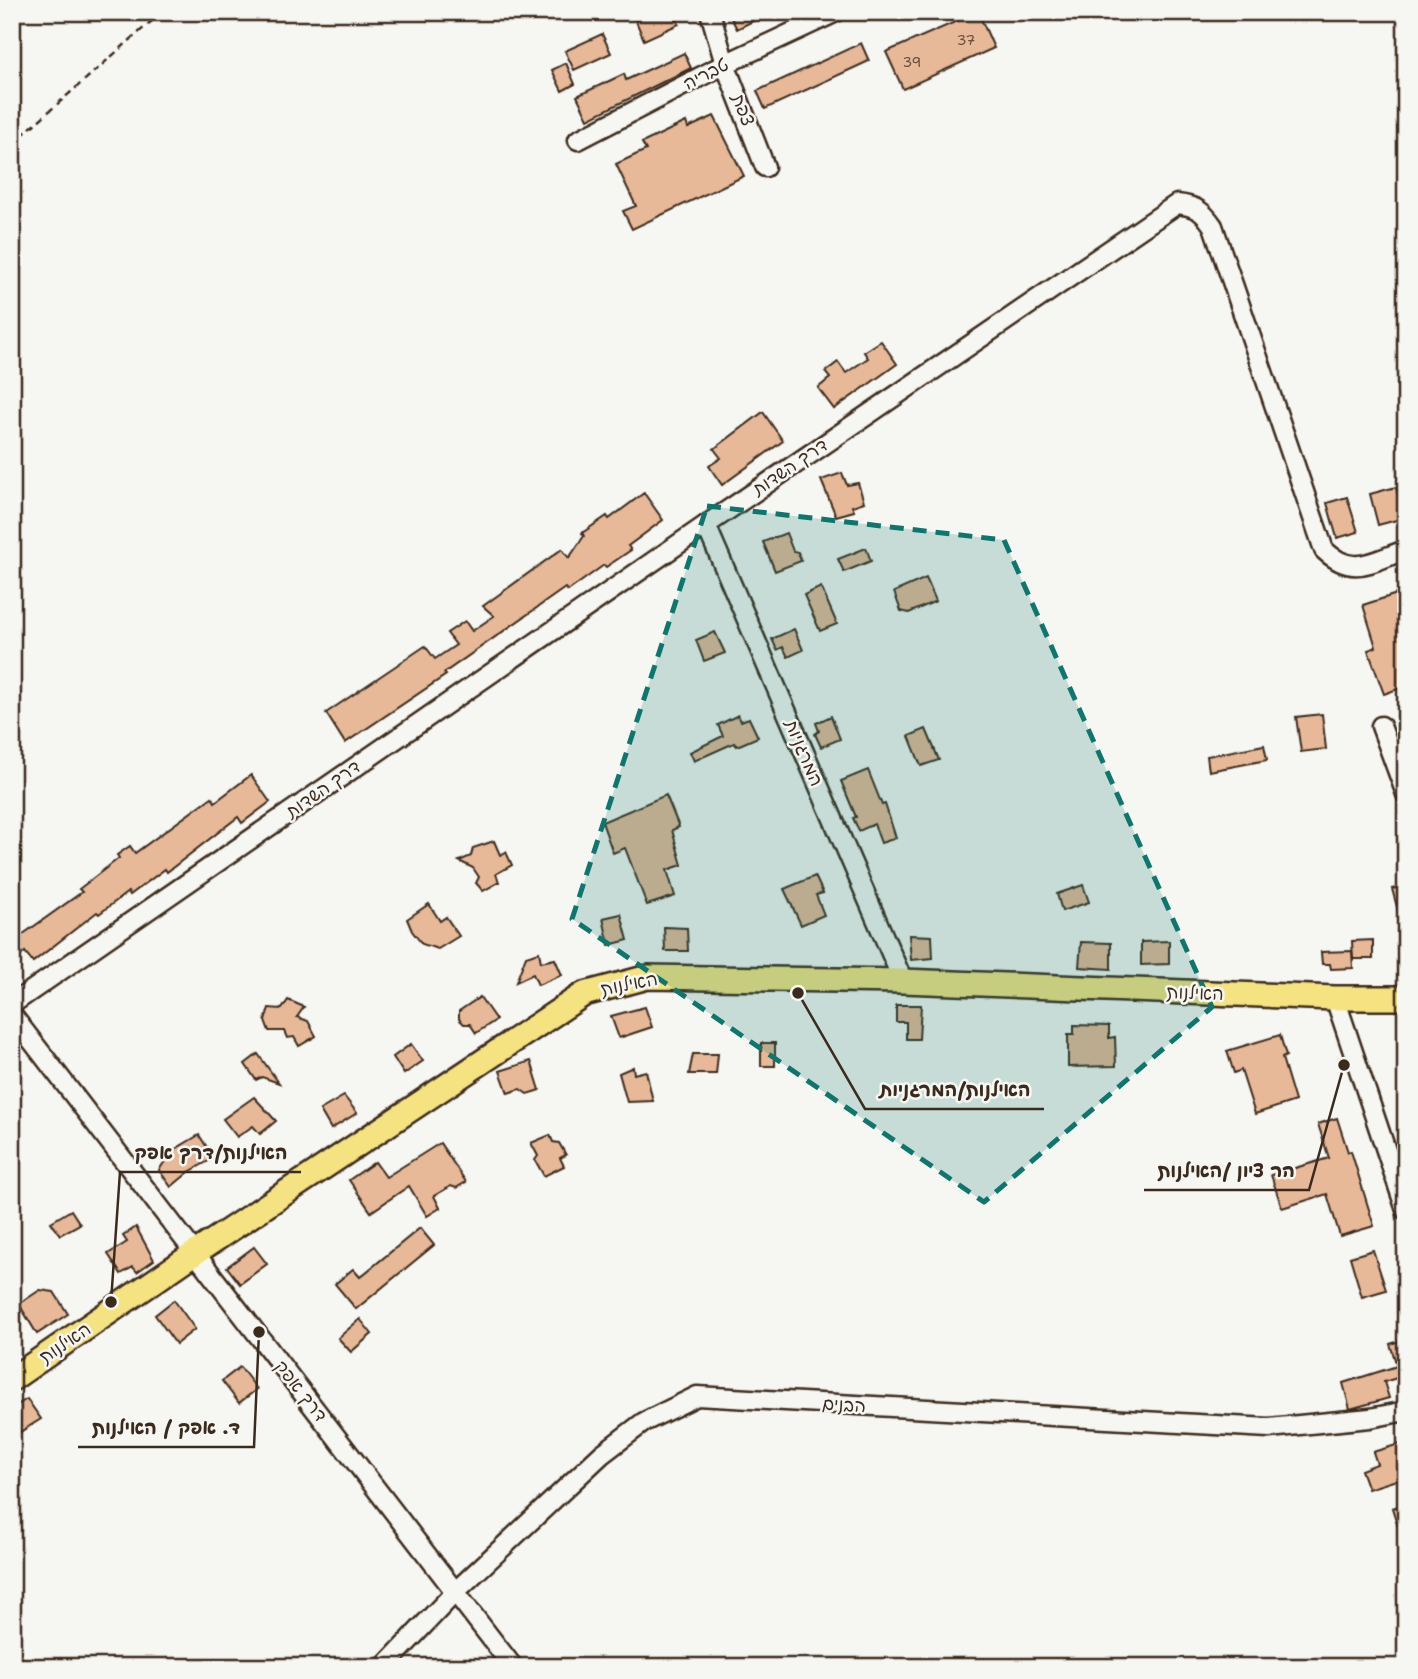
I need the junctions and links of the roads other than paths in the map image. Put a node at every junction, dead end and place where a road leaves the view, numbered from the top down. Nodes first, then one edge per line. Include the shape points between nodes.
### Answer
1 (710, 12) edge
2 (836, 12) edge
3 (725, 64) junction
4 (578, 140) dead end
5 (765, 167) dead end
6 (706, 525) junction
7 (1406, 550) edge
8 (1381, 726) dead end
9 (1406, 794) edge
10 (903, 981) junction
11 (1335, 998) junction
12 (1406, 998) edge
13 (12, 1004) edge
14 (12, 1015) edge
15 (1405, 1206) edge
16 (195, 1253) junction
17 (12, 1379) edge
18 (1406, 1411) edge
19 (456, 1591) junction
20 (384, 1667) edge
21 (513, 1667) edge

1 - 3 street, צפת
2 - 3 street, טבריה
3 - 4 street, טבריה
3 - 5 street, צפת
6 - 7 street, דרך השדות via 1177,204 1203,212 1213,226 1324,550 1338,563 1354,567
6 - 10 street, המרגניות
6 - 13 street, דרך השדות
8 - 9 street
10 - 11 main road, האילנות
10 - 16 main road, האילנות via 648,977 583,994
11 - 12 main road, האילנות
11 - 15 street
14 - 16 street, דרך אפק
16 - 17 main road, האילנות
16 - 19 street, דרך אפק
18 - 19 street, הבנים via 1269,1428 697,1396 644,1422 602,1454
19 - 20 street, הבנים
19 - 21 street, דרך אפק

